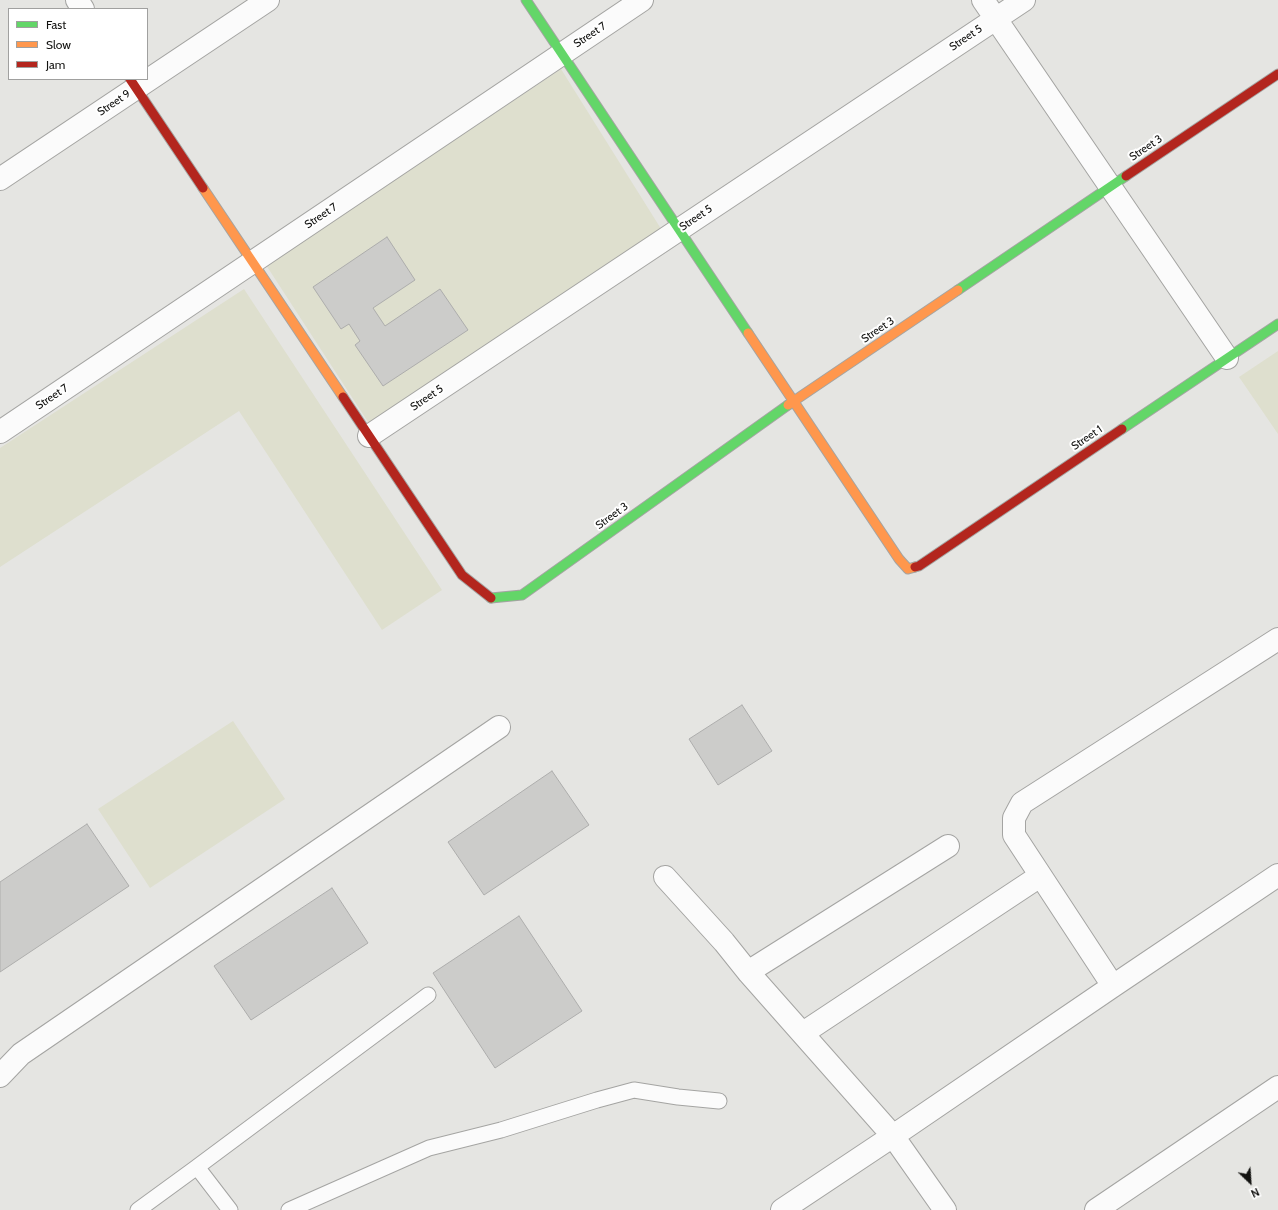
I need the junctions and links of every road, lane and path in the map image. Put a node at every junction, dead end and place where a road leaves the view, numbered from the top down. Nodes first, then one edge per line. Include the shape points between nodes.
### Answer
1 (76, 0) edge
2 (268, 0) edge
3 (526, 0) edge
4 (642, 0) edge
5 (983, 0) edge
6 (1024, 0) edge
7 (82, 8) edge
8 (996, 19) junction
9 (562, 54) junction
10 (148, 74) edge
11 (1278, 74) edge
12 (132, 84) edge
13 (0, 179) edge
14 (1110, 187) junction
15 (679, 229) junction
16 (252, 262) junction
17 (1278, 324) edge
18 (1227, 358) junction
19 (794, 401) junction
20 (0, 432) edge
21 (369, 436) junction
22 (1278, 639) edge
23 (499, 727) dead end
24 (948, 846) dead end
25 (1278, 875) edge
26 (666, 876) dead end
27 (1040, 876) junction
28 (748, 972) junction
29 (1113, 986) junction
30 (428, 995) dead end
31 (803, 1033) junction
32 (0, 1076) edge
33 (1278, 1088) edge
34 (719, 1101) dead end
35 (893, 1136) junction
36 (197, 1167) junction
37 (138, 1210) edge
38 (230, 1210) edge
39 (289, 1210) edge
40 (782, 1210) edge
41 (945, 1210) edge
42 (1096, 1210) edge

1 - 7 street
2 - 10 street, Street 9
3 - 9 street
4 - 9 street, Street 7
5 - 8 street
6 - 8 street, Street 5
8 - 14 street
8 - 15 street, Street 5
9 - 15 street
9 - 16 street, Street 7
11 - 14 street, Street 3
12 - 13 street, Street 9
12 - 16 street
14 - 18 street
14 - 19 street, Street 3
15 - 19 street
15 - 21 street, Street 5
16 - 20 street, Street 7
16 - 21 street
17 - 18 street, Street 1
18 - 19 street, Street 1 via 919,566 908,569
19 - 21 street, Street 3 via 522,595 491,598 462,575
22 - 27 street via 1022,803 1014,818 1014,835
23 - 32 street via 21,1054
24 - 28 street
25 - 29 street
26 - 28 street
27 - 29 street
27 - 31 street
28 - 31 street
29 - 35 street
30 - 36 lane
31 - 35 street
33 - 42 street
34 - 39 lane via 634,1090 501,1130 429,1148
35 - 40 street
35 - 41 street
36 - 37 lane
36 - 38 lane

